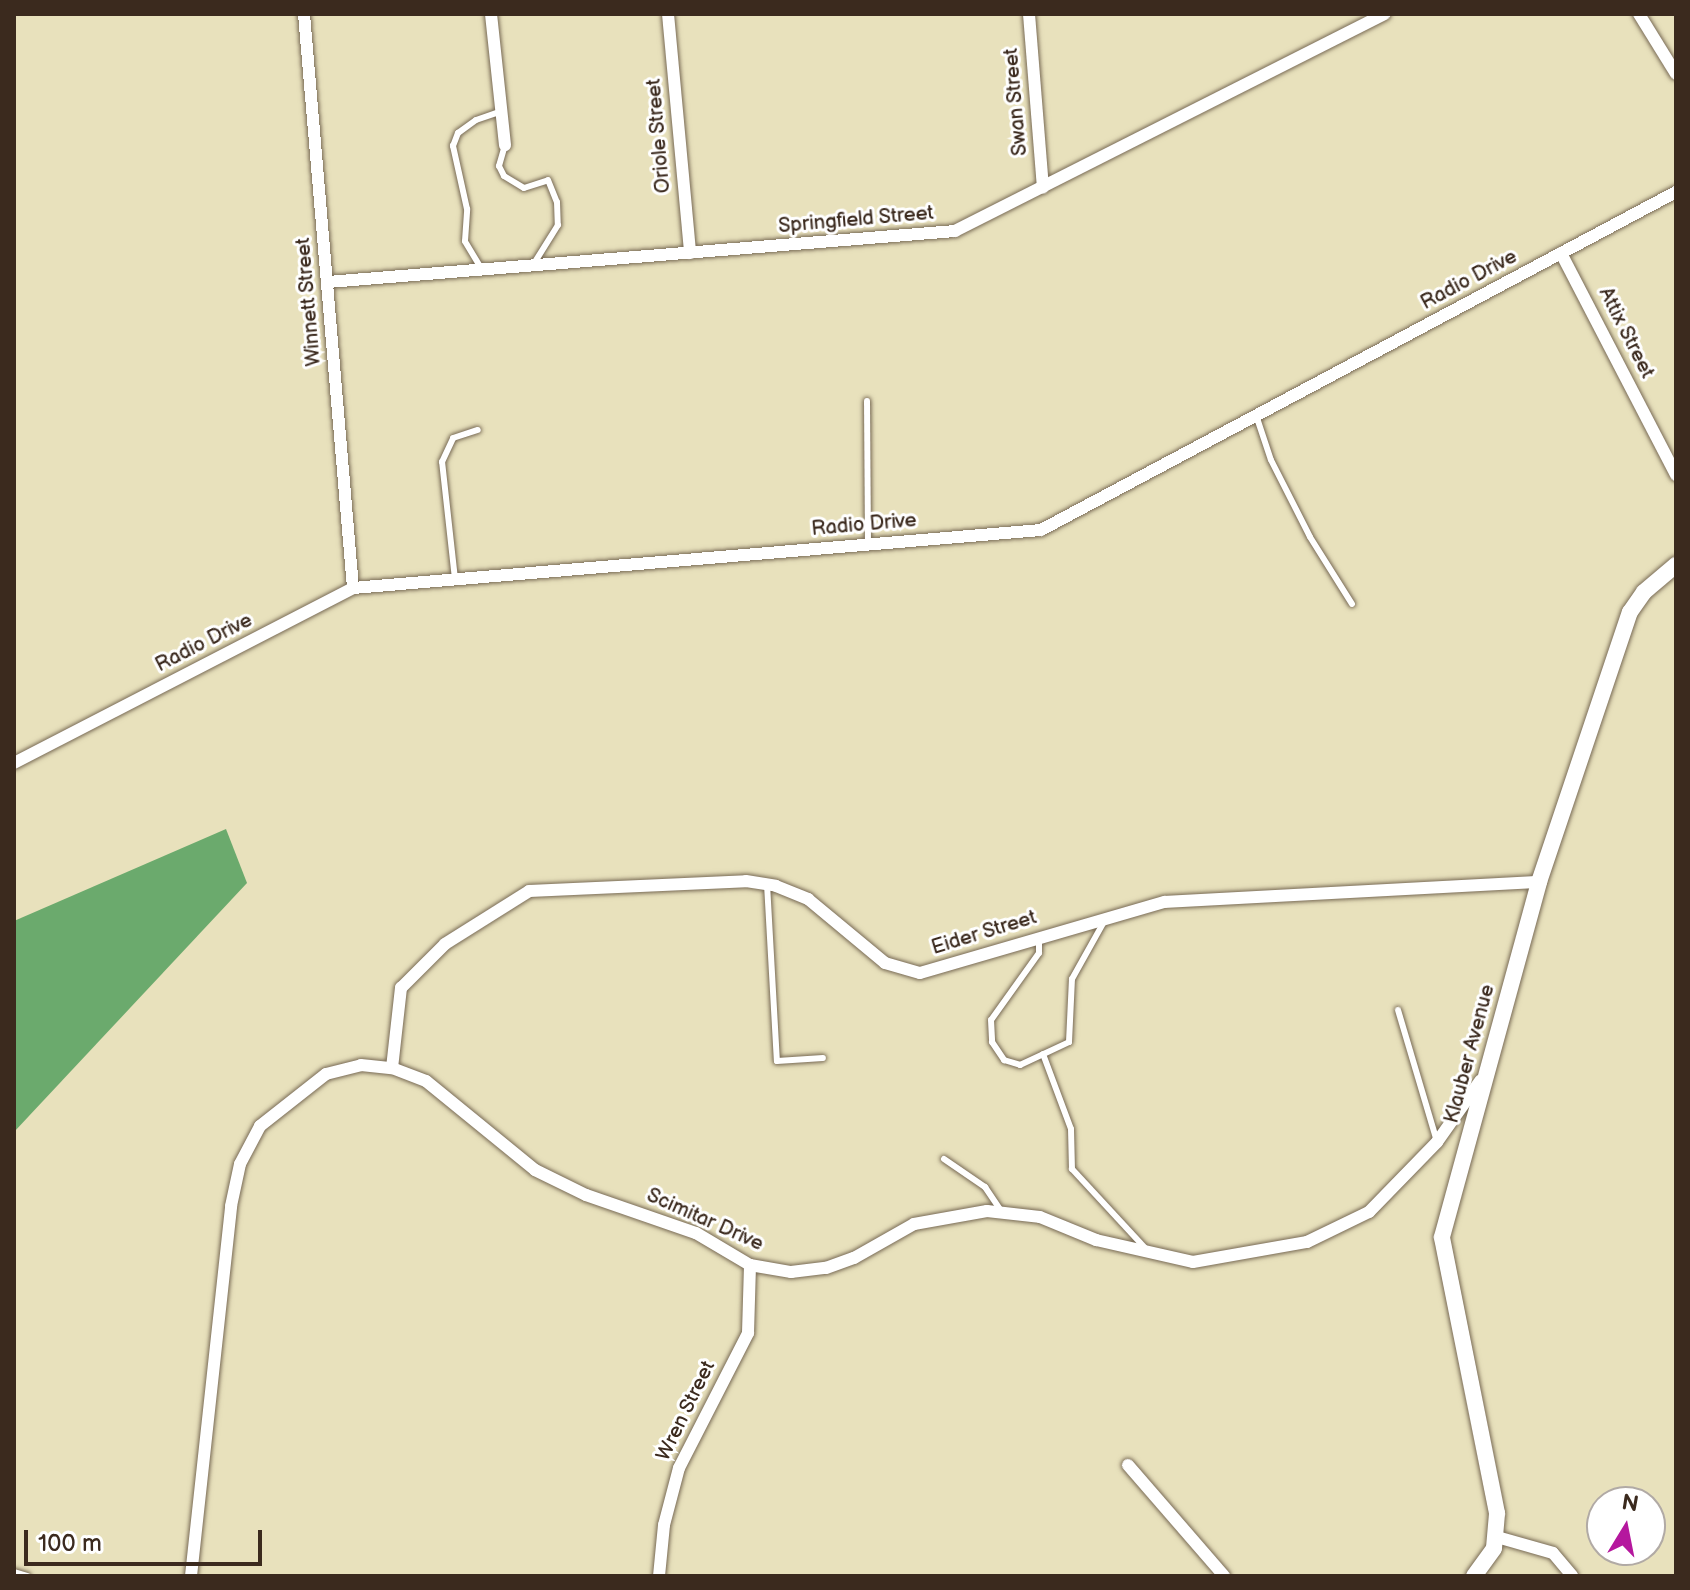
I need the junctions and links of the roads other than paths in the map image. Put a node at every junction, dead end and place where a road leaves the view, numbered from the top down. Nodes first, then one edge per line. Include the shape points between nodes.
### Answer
1 (304, 14) edge
2 (491, 14) edge
3 (668, 14) edge
4 (1029, 14) edge
5 (1384, 14) edge
6 (1639, 14) edge
7 (1676, 74) edge
8 (502, 111) junction
9 (505, 145) joint
10 (1043, 187) junction
11 (1676, 192) edge
12 (690, 253) junction
13 (1561, 253) junction
14 (532, 266) junction
15 (482, 270) junction
16 (328, 282) junction
17 (867, 401) dead end
18 (1256, 415) junction
19 (478, 430) dead end
20 (1676, 475) edge
21 (868, 545) junction
22 (1676, 565) edge
23 (455, 579) junction
24 (353, 588) junction
25 (1352, 604) dead end
26 (14, 763) edge
27 (1539, 882) junction
28 (767, 884) junction
29 (1108, 917) junction
30 (1039, 937) junction
31 (1398, 1010) dead end
32 (1492, 1048) junction
33 (1043, 1054) junction
34 (823, 1058) dead end
35 (392, 1068) junction
36 (1437, 1142) junction
37 (944, 1159) dead end
38 (1002, 1212) junction
39 (1151, 1256) junction
40 (750, 1265) junction
41 (1128, 1465) dead end
42 (1497, 1537) junction
43 (14, 1572) edge
44 (27, 1576) edge
45 (191, 1576) edge
46 (659, 1576) edge
47 (1224, 1576) edge
48 (1474, 1576) edge
49 (1572, 1576) edge

1 - 16 street, Winnett Street
2 - 8 street
3 - 12 street, Oriole Street
4 - 10 street, Swan Street
5 - 10 street, Springfield Street
6 - 7 street
8 - 9 street
8 - 15 lane via 476,120 458,133 453,146 467,209 465,241
9 - 14 lane via 499,166 504,176 524,188 548,180 557,202 558,225
10 - 12 street, Springfield Street via 955,231
11 - 13 street, Radio Drive
12 - 14 street, Springfield Street
13 - 18 street, Radio Drive
13 - 20 street, Attix Street
14 - 15 street, Springfield Street
15 - 16 street, Springfield Street
16 - 24 street, Winnett Street
17 - 21 lane
18 - 21 street, Radio Drive via 1041,530
18 - 25 lane via 1271,460 1310,537
19 - 23 lane via 453,438 442,462
21 - 23 street, Radio Drive
22 - 27 street, Klauber Avenue via 1630,612
23 - 24 street, Radio Drive
24 - 26 street, Radio Drive
27 - 29 street, Eider Street via 1165,902
27 - 32 street, Klauber Avenue
28 - 30 street, Eider Street via 808,899 885,963 920,973
28 - 34 lane via 777,1061
28 - 35 street, Eider Street via 529,891 445,944 401,988
29 - 30 street, Eider Street
29 - 33 lane via 1072,979 1069,1042
30 - 33 lane via 1039,953 991,1020 992,1042 1004,1060 1020,1065
31 - 36 lane
32 - 36 street, Scimitar Drive via 1479,1085
32 - 42 street, Klauber Avenue via 1442,1237 1497,1513
33 - 39 lane via 1071,1129 1072,1169
35 - 40 street, Scimitar Drive via 426,1081 460,1105 535,1170 586,1195 696,1233
35 - 45 street, Scimitar Drive via 361,1065 326,1074 260,1126 240,1164
36 - 39 street, Scimitar Drive via 1369,1212 1307,1242 1193,1262
37 - 38 lane via 985,1187
38 - 39 street, Scimitar Drive via 1040,1217
38 - 40 street, Scimitar Drive via 950,1214 914,1224 826,1268 791,1272
40 - 46 street, Wren Street via 748,1333 679,1468 664,1525
41 - 47 street
42 - 48 street via 1487,1564
42 - 49 street via 1553,1553
43 - 44 lane

